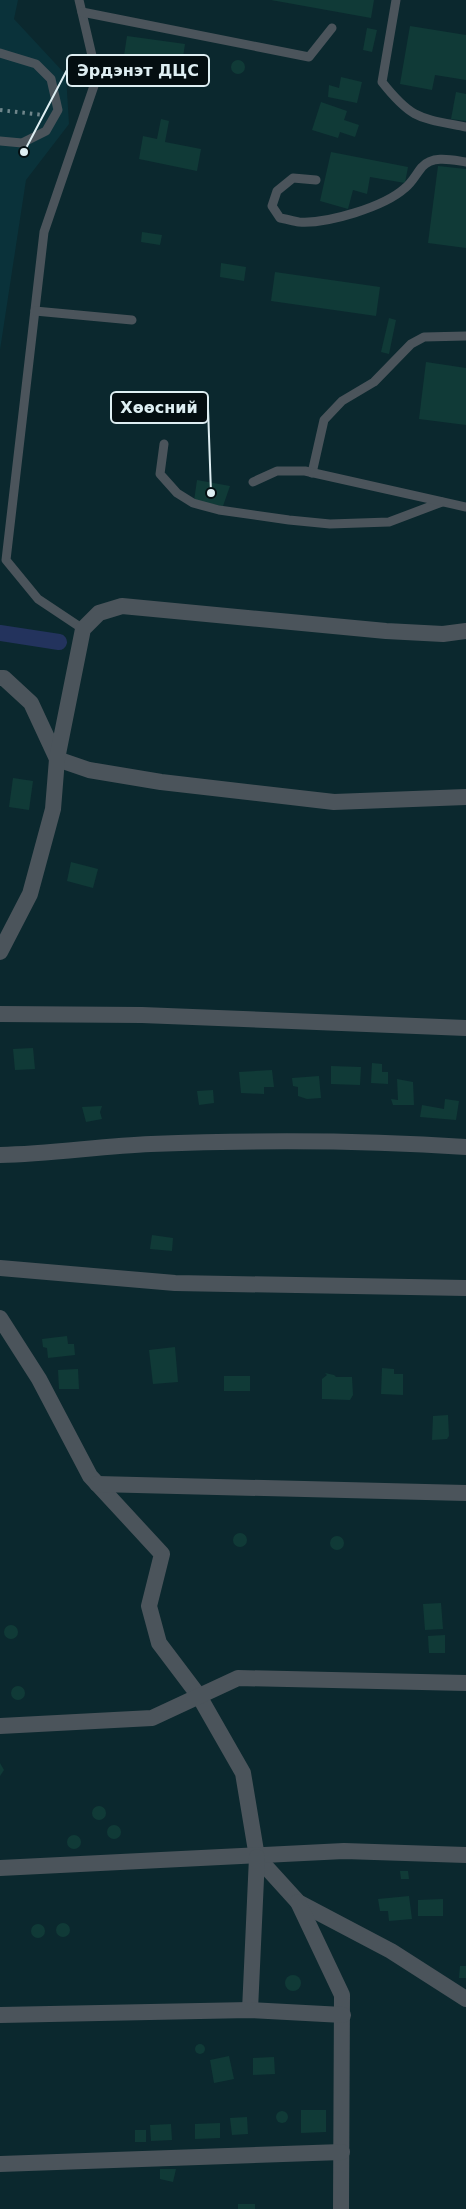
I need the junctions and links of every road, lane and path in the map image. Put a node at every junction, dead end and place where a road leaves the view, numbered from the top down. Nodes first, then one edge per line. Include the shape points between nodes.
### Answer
1 (79, 0) edge
2 (396, 0) edge
3 (82, 12) junction
4 (332, 28) dead end
5 (0, 54) edge
6 (466, 127) edge
7 (0, 141) edge
8 (466, 162) edge
9 (316, 180) dead end
10 (35, 311) junction
11 (132, 320) dead end
12 (466, 336) edge
13 (164, 444) dead end
14 (312, 473) junction
15 (254, 482) dead end
16 (442, 502) junction
17 (466, 507) edge
18 (83, 628) junction
19 (466, 630) edge
20 (0, 678) edge
21 (57, 759) junction
22 (466, 796) edge
23 (7, 927) edge
24 (0, 952) edge
25 (0, 1014) edge
26 (466, 1028) edge
27 (466, 1147) edge
28 (0, 1155) edge
29 (0, 1268) edge
30 (466, 1288) edge
31 (0, 1318) edge
32 (97, 1484) junction
33 (466, 1494) edge
34 (466, 1682) edge
35 (198, 1696) junction
36 (0, 1726) edge
37 (466, 1855) edge
38 (257, 1857) junction
39 (0, 1868) edge
40 (298, 1902) junction
41 (466, 1999) edge
42 (250, 2010) junction
43 (0, 2015) edge
44 (343, 2015) junction
45 (342, 2152) junction
46 (0, 2164) edge
47 (341, 2209) edge

1 - 3 lane
2 - 6 lane via 382,82 400,104 420,118
3 - 4 lane via 308,57
3 - 10 lane via 98,77 44,232
5 - 7 lane via 36,64 51,79 58,110 46,131 22,143
8 - 9 lane via 433,160 424,165 405,189 360,211 299,222 280,218 272,206 277,191 293,178
10 - 11 lane
10 - 18 lane via 6,560 38,599
12 - 14 lane via 417,340 374,382 342,401 324,420
13 - 16 lane via 160,474 177,493 193,503 219,510 330,524 389,522
14 - 15 lane via 277,471
14 - 16 lane
16 - 17 lane
18 - 19 street via 99,614 122,606 386,631 444,634
18 - 21 street
20 - 21 street via 4,678 31,703
21 - 22 street via 89,770 161,782 334,802
21 - 23 street via 53,809 30,894
23 - 24 street
25 - 26 street
27 - 28 street via 352,1142 150,1144
29 - 30 street via 175,1284
31 - 32 street via 39,1379
32 - 33 street
32 - 35 street via 162,1554 148,1606 159,1643
34 - 35 street via 238,1678
35 - 36 street via 152,1718
35 - 38 street via 243,1773
37 - 38 street via 344,1851
38 - 39 street
38 - 40 street
38 - 42 street
40 - 41 street via 391,1951
40 - 44 street via 342,1995
42 - 43 street
42 - 44 street
44 - 45 street
45 - 46 street
45 - 47 street

